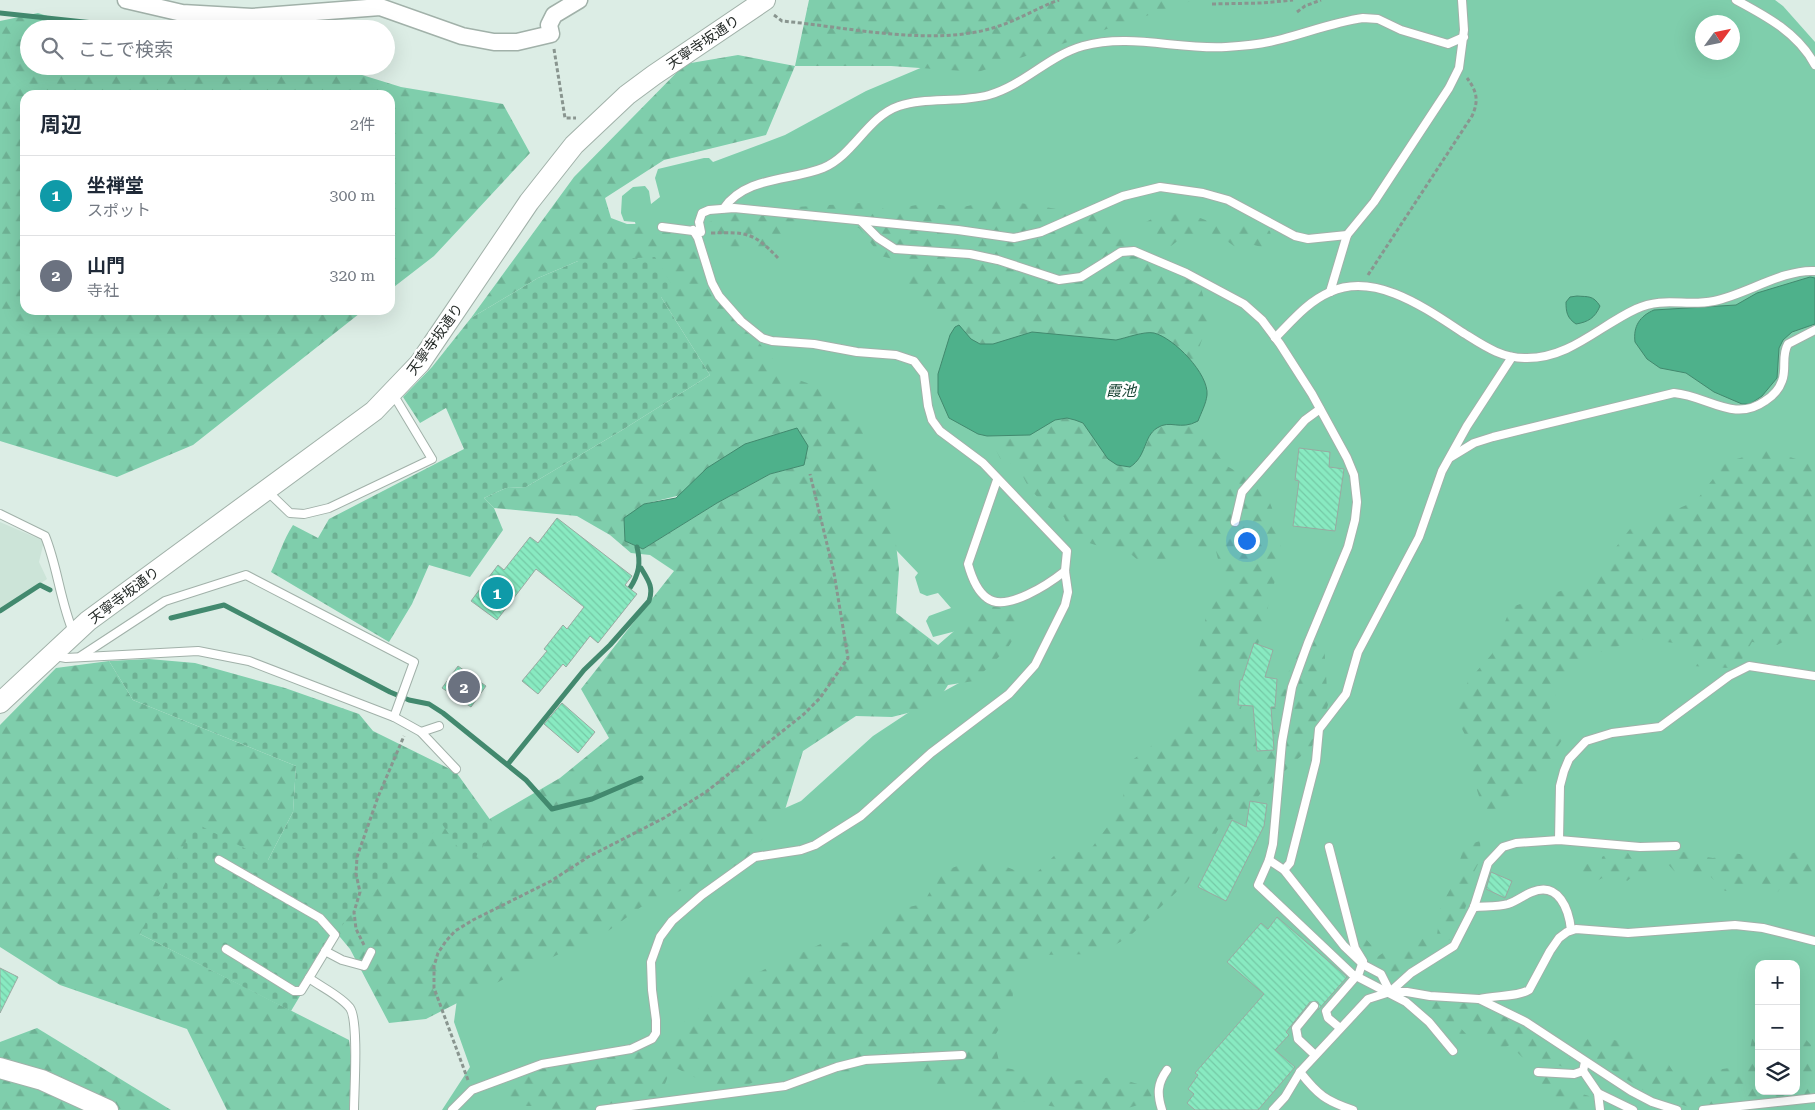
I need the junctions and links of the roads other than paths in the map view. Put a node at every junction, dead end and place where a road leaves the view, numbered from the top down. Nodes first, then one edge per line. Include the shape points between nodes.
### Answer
1 (126, 0) edge
2 (579, 0) edge
3 (1462, 0) edge
4 (1736, 0) edge
5 (760, 2) edge
6 (1464, 37) junction
7 (1815, 64) edge
8 (724, 208) junction
9 (862, 222) junction
10 (662, 227) dead end
11 (697, 231) junction
12 (1347, 235) junction
13 (1815, 271) edge
14 (1330, 292) junction
15 (1815, 330) edge
16 (1275, 338) junction
17 (1512, 357) junction
18 (392, 393) junction
19 (1320, 409) junction
20 (1449, 458) junction
21 (998, 480) junction
22 (266, 490) junction
23 (0, 514) edge
24 (1235, 522) dead end
25 (1065, 571) junction
26 (74, 634) junction
27 (51, 655) junction
28 (80, 657) junction
29 (1815, 676) edge
30 (0, 704) edge
31 (394, 717) junction
32 (439, 726) dead end
33 (421, 732) junction
34 (456, 769) dead end
35 (1558, 840) junction
36 (1676, 846) dead end
37 (1329, 847) dead end
38 (219, 860) dead end
39 (1269, 860) junction
40 (1284, 870) junction
41 (1474, 907) junction
42 (1570, 930) junction
43 (1815, 941) edge
44 (226, 949) dead end
45 (325, 951) junction
46 (371, 952) road end
47 (1364, 965) junction
48 (1356, 977) junction
49 (309, 978) junction
50 (1390, 992) junction
51 (1479, 998) junction
52 (1314, 1006) dead end
53 (1340, 1028) junction
54 (1453, 1050) dead end
55 (962, 1055) dead end
56 (1315, 1055) junction
57 (1585, 1062) junction
58 (0, 1068) edge
59 (1166, 1070) dead end
60 (1583, 1071) junction
61 (1300, 1072) junction
62 (1538, 1072) dead end
63 (1598, 1093) junction
64 (1815, 1098) edge
65 (631, 1108) edge
66 (108, 1110) edge
67 (354, 1110) edge
68 (452, 1110) edge
69 (600, 1110) edge
70 (1162, 1110) edge
71 (1273, 1110) edge
72 (1353, 1110) edge
73 (1600, 1110) edge
74 (1633, 1110) edge
75 (1677, 1110) edge
76 (1703, 1110) edge

1 - 2 street via 182,13 252,17 380,6 462,36 494,42 516,42 551,34 548,25 554,15
3 - 6 lane
4 - 7 lane via 1778,25 1800,44
5 - 18 street, 天寧寺坂通り via 654,75 599,120 557,165 420,362
6 - 8 lane via 1448,44 1401,30 1378,19 1363,18 1256,44 1202,47 1124,42 1083,46 1062,55 1018,83 989,95 906,104 892,109 829,165 753,186 734,197
6 - 12 lane via 1459,68 1449,88 1374,202
8 - 9 lane
8 - 11 lane via 702,213
9 - 12 lane via 1014,238 1041,232 1123,196 1160,186 1228,200 1295,236 1308,239
9 - 16 lane via 895,249 970,254 1060,280 1081,277 1121,252 1134,251 1186,273 1236,300 1262,320
10 - 11 lane
11 - 21 lane via 719,296 753,331 772,342 822,345 896,355 914,361 924,374 932,420 940,431 973,454
12 - 14 lane
13 - 17 lane via 1789,276 1716,301 1660,301 1636,309 1560,353 1539,358
14 - 16 lane via 1307,306
14 - 17 lane via 1361,287 1394,294 1428,310 1485,347
15 - 20 lane via 1788,344 1780,386 1773,396 1752,410 1736,411 1674,392 1492,436
16 - 19 lane
17 - 20 lane
18 - 22 street, 天寧寺坂通り via 374,411
18 - 22 lane via 432,459 317,512 290,513
19 - 24 lane via 1305,420 1242,492
19 - 39 lane via 1354,475 1356,520 1292,687 1282,742
20 - 40 lane via 1419,537 1358,652 1346,694 1319,729 1316,762 1290,863
21 - 25 lane via 1067,551
21 - 25 lane via 968,564 979,588 987,598 997,603 1042,588
22 - 26 street, 天寧寺坂通り
23 - 26 lane via 45,536 53,556 64,611
25 - 68 lane via 1068,597 1060,617 1035,665 997,705 943,743 861,816 815,845 755,857 672,920 660,937 651,962 656,1020 656,1033 652,1039 630,1049 542,1064 472,1090
26 - 27 street, 天寧寺坂通り
27 - 28 lane
27 - 30 street, 天寧寺坂通り
28 - 31 lane via 198,651 250,661
28 - 31 lane via 165,601 246,576 414,662
29 - 35 lane via 1749,666 1729,676 1660,727 1612,733 1586,741 1569,759 1564,771 1560,786
31 - 33 lane
32 - 33 lane
33 - 34 lane
35 - 36 lane via 1640,847
35 - 41 lane via 1516,842 1494,854 1479,884
37 - 47 lane via 1355,948
38 - 45 lane via 320,918 335,935
39 - 40 lane
39 - 48 lane via 1258,885
40 - 47 lane via 1327,926
41 - 42 lane via 1506,904 1532,892 1549,890 1564,903
41 - 50 lane via 1454,946 1411,973
42 - 43 lane via 1628,933 1736,925
42 - 51 lane via 1550,950 1529,990 1523,994
44 - 49 lane via 294,991 301,991
45 - 46 lane via 364,966
45 - 49 lane
47 - 48 lane
47 - 50 lane via 1381,974
48 - 50 lane
48 - 53 lane via 1335,995 1326,1011 1328,1018
49 - 67 lane via 352,1010
50 - 51 lane
50 - 53 lane via 1368,998
50 - 54 lane via 1429,1022
51 - 57 lane via 1526,1022
52 - 56 lane via 1296,1028 1298,1039
53 - 56 lane
55 - 65 lane via 865,1060 785,1086
56 - 61 lane
57 - 60 lane
57 - 75 lane via 1652,1102
58 - 66 street via 42,1080
59 - 70 lane via 1157,1090
60 - 62 lane via 1574,1074
60 - 63 lane
61 - 71 lane via 1285,1098
61 - 72 lane via 1320,1096
63 - 73 lane
63 - 74 lane
64 - 76 lane
65 - 69 lane

